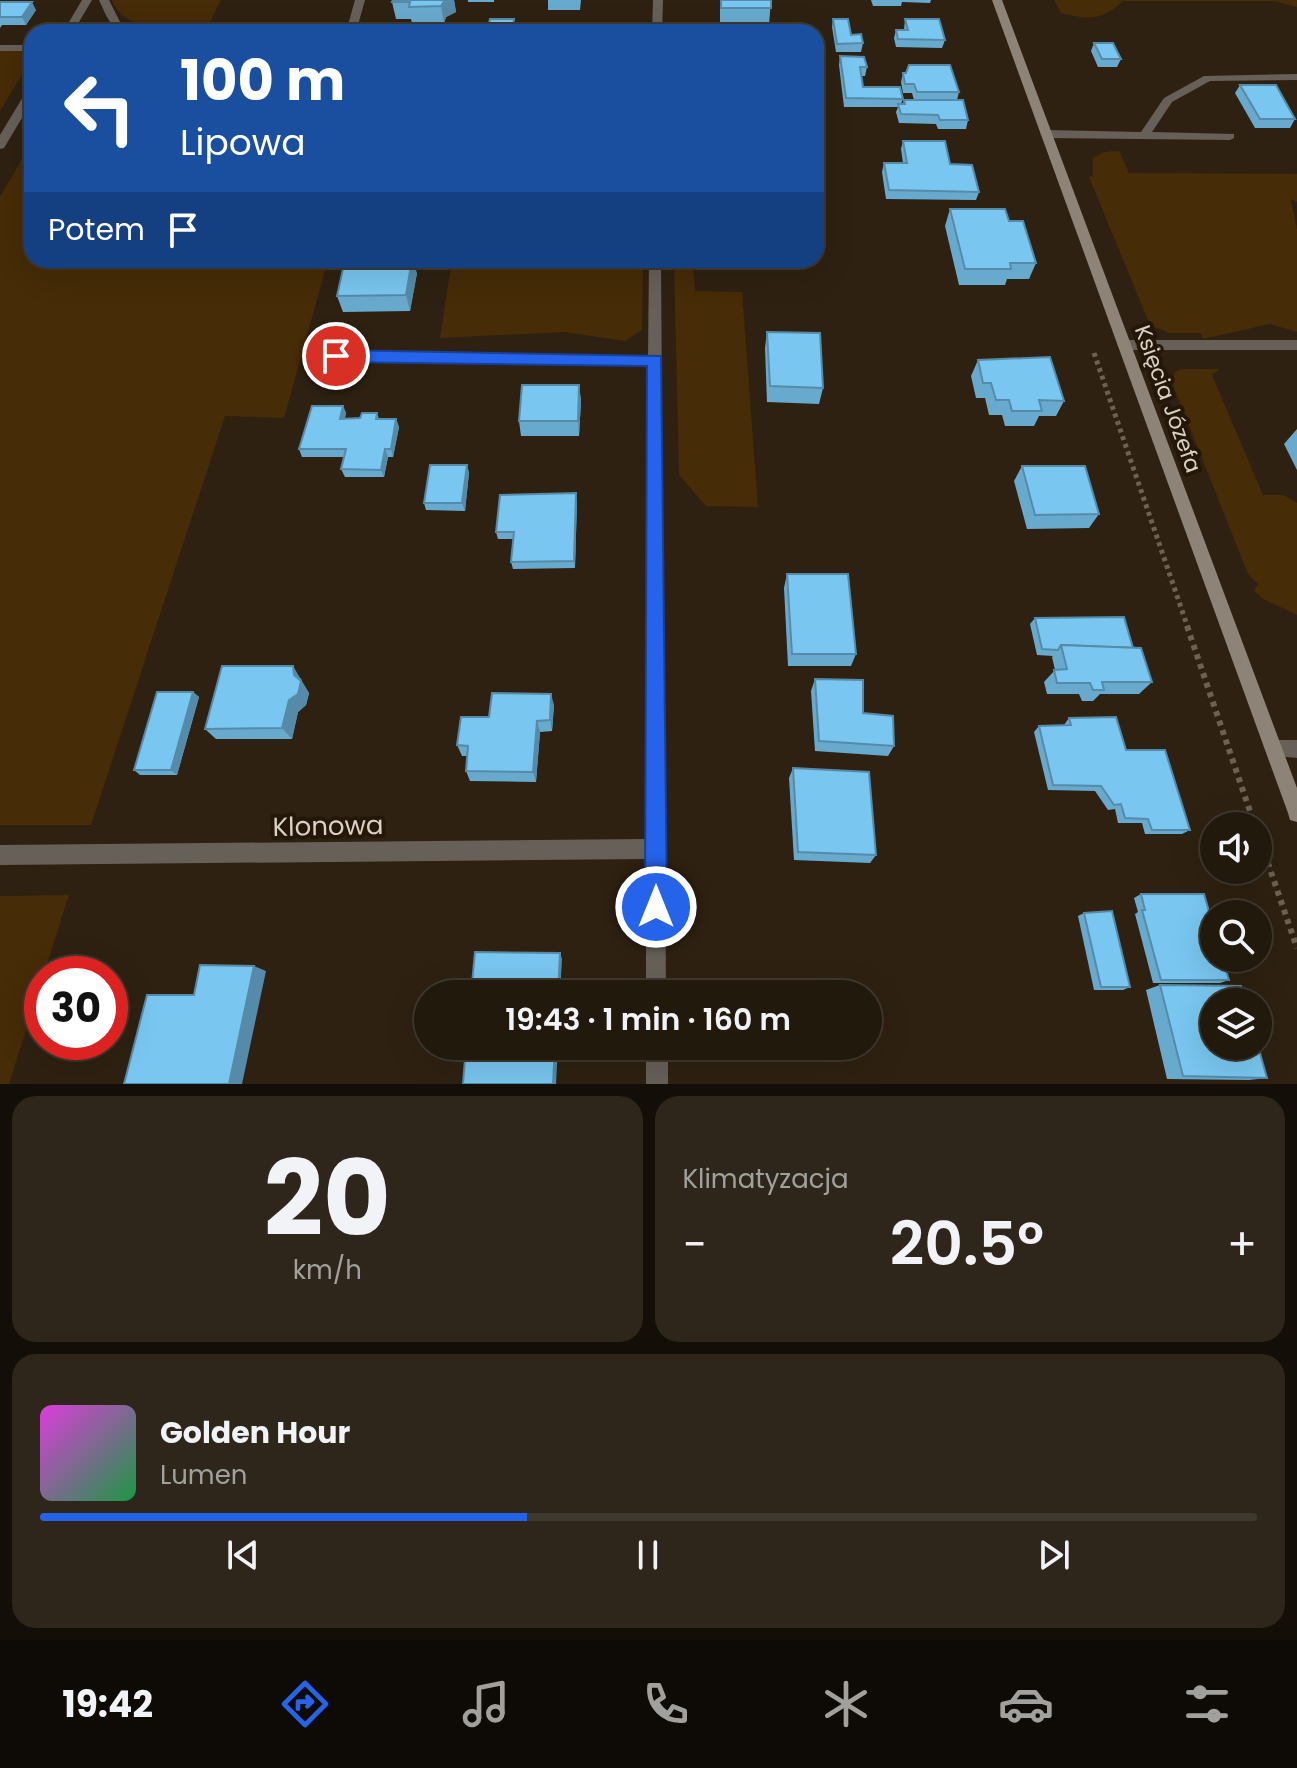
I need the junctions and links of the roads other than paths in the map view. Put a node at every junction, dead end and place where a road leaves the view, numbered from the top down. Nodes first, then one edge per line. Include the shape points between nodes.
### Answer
1 (87, 0) edge
2 (104, 0) edge
3 (360, 0) edge
4 (658, 0) edge
5 (997, 0) edge
6 (73, 24) edge
7 (116, 24) edge
8 (353, 24) edge
9 (657, 24) edge
10 (0, 48) edge
11 (24, 48) edge
12 (1297, 77) edge
13 (24, 105) edge
14 (1046, 134) junction
15 (1144, 135) junction
16 (1230, 136) dead end
17 (0, 145) edge
18 (655, 268) edge
19 (1124, 345) junction
20 (1297, 345) edge
21 (336, 356) dead end
22 (655, 361) junction
23 (1274, 749) junction
24 (1297, 749) edge
25 (1297, 813) edge
26 (656, 849) junction
27 (0, 855) edge
28 (656, 980) edge
29 (657, 1060) edge
30 (657, 1084) edge

1 - 6 street
2 - 7 street
3 - 8 street
4 - 9 street
5 - 14 street, Księcia Józefa
10 - 11 street
12 - 15 street via 1208,78 1168,100
13 - 17 street
14 - 15 street
14 - 19 street, Księcia Józefa
15 - 16 street
18 - 22 street
19 - 20 street
19 - 23 street, Księcia Józefa
21 - 22 street
22 - 26 street
23 - 24 street
23 - 25 street, Księcia Józefa
26 - 27 street, Klonowa
26 - 28 street
29 - 30 street

